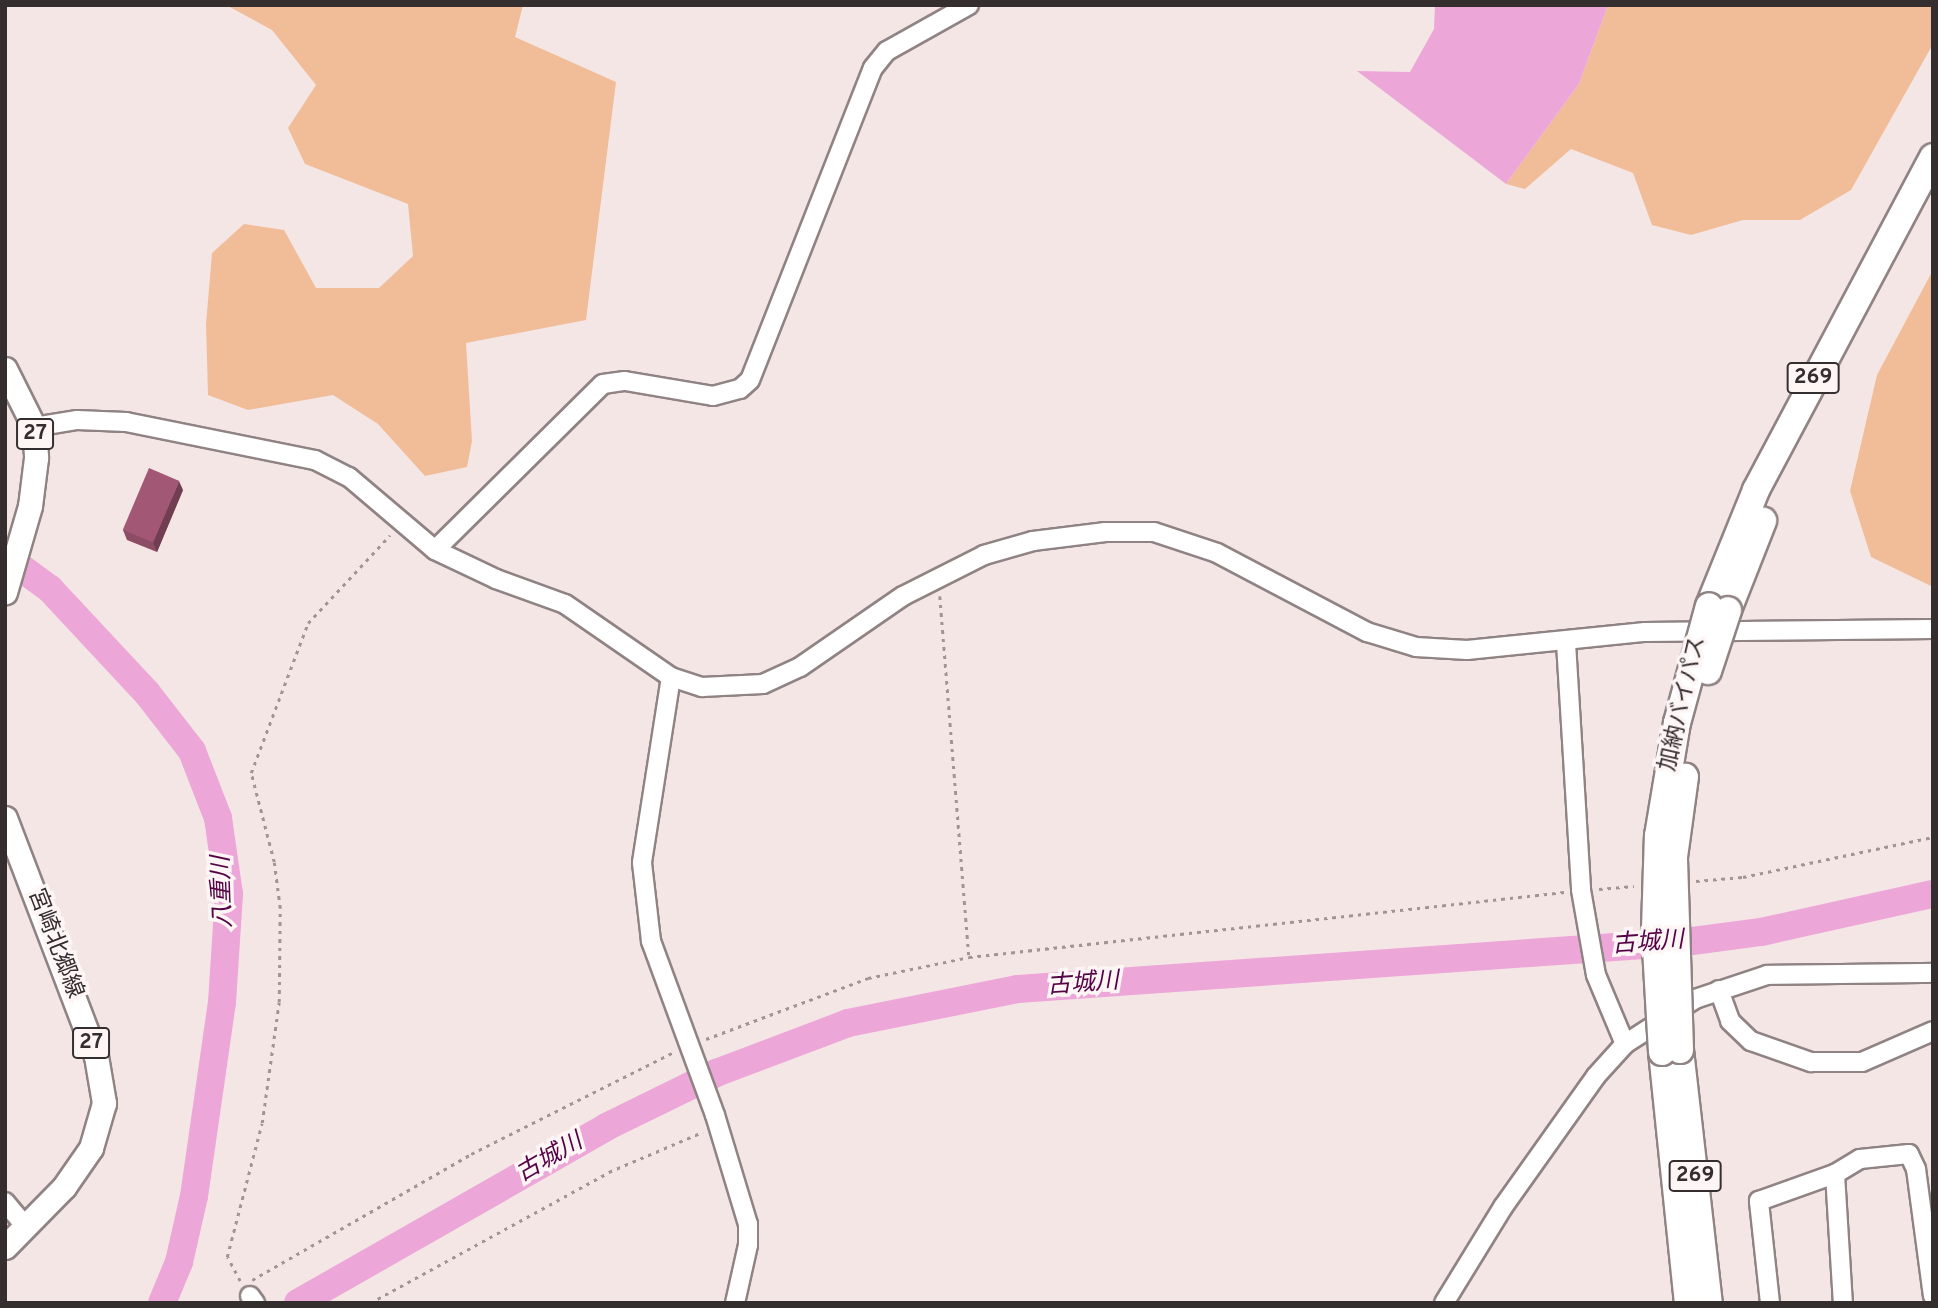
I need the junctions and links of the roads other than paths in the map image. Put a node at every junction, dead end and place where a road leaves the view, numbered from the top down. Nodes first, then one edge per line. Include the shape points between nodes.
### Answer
1 (969, 5) edge
2 (1933, 158) edge
3 (1933, 193) edge
4 (5, 369) edge
5 (34, 428) junction
6 (435, 550) junction
7 (5, 592) edge
8 (1718, 608) junction
9 (1933, 629) edge
10 (1566, 643) junction
11 (671, 677) junction
12 (5, 818) edge
13 (1933, 973) edge
14 (1719, 990) junction
15 (1933, 1031) edge
16 (1625, 1044) junction
17 (1671, 1051) junction
18 (1835, 1174) junction
19 (5, 1202) edge
20 (26, 1227) junction
21 (5, 1247) edge
22 (1933, 1296) edge
23 (735, 1303) edge
24 (1444, 1303) edge
25 (1688, 1303) edge
26 (1709, 1303) edge
27 (1770, 1303) edge
28 (1843, 1303) edge

1 - 6 street via 887,51 873,68 750,380 740,389 713,396 625,381 603,384
2 - 8 highway, 加納バイパス / 269 via 1756,490
3 - 8 highway, 加納バイパス / 269
4 - 5 main road, 27
5 - 6 street via 77,420 126,422 316,460 349,477
5 - 7 main road, 27 via 30,506
6 - 11 street via 565,604
8 - 17 highway, 加納バイパス / 269, bridge via 1677,723 1658,836 1655,929
9 - 10 street via 1645,632
10 - 11 street via 1466,650 1416,647 1367,632 1217,553 1154,532 1033,541 939,575 800,667 763,684 702,687
10 - 16 street via 1583,898 1596,975
11 - 23 street via 642,863 651,942 717,1120 748,1224
12 - 20 main road, 宮崎北郷線 / 27 via 96,1056 104,1103 91,1148 64,1188
13 - 14 street via 1767,975
14 - 15 street via 1730,1021 1751,1041 1811,1062 1862,1062
14 - 16 street via 1695,999
16 - 24 street via 1532,1165
17 - 25 highway, 加納バイパス / 269
17 - 26 highway, 加納バイパス / 269
18 - 22 street via 1860,1159 1909,1154 1916,1169
18 - 27 street via 1759,1201
18 - 28 street
19 - 20 street
20 - 21 main road, 宮崎北郷線 / 27

